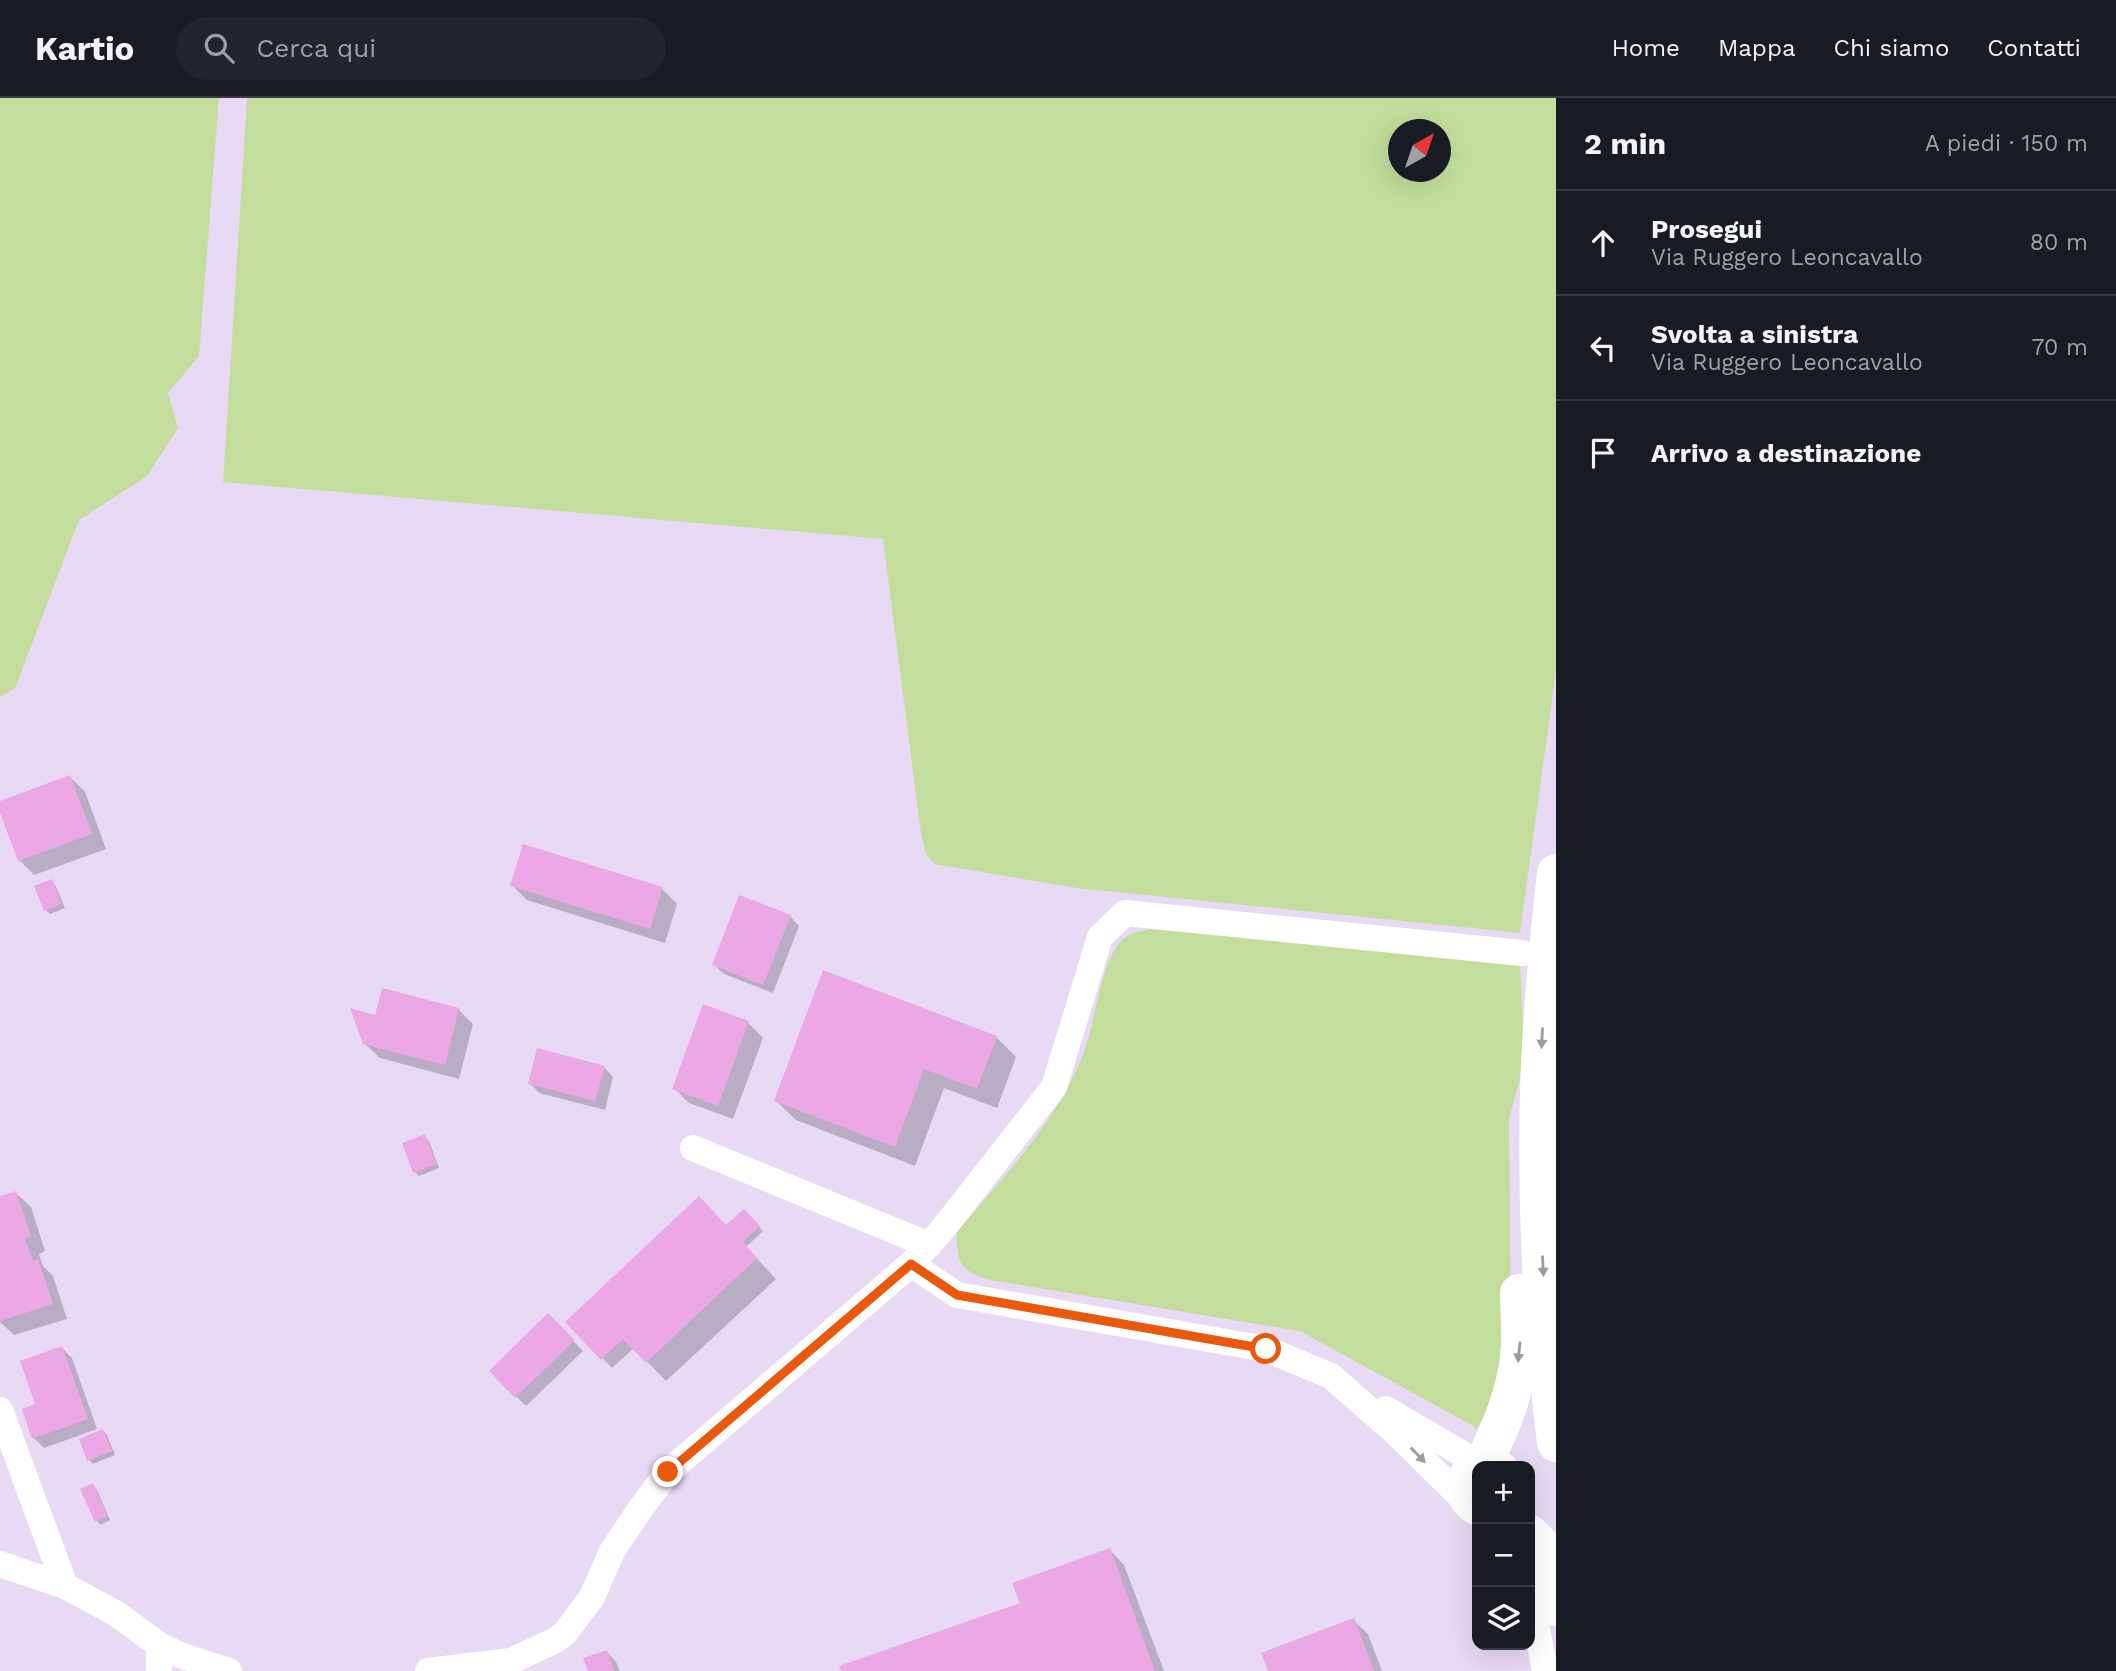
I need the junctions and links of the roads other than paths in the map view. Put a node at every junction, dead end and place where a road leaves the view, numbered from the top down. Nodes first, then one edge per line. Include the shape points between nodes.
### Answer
1 (1556, 873) edge
2 (1522, 953) dead end
3 (1539, 1090) junction
4 (693, 1148) dead end
5 (929, 1245) junction
6 (911, 1264) junction
7 (1331, 1376) junction
8 (0, 1410) edge
9 (1556, 1443) edge
10 (1484, 1461) edge
11 (1489, 1461) edge
12 (1472, 1469) edge
13 (1469, 1505) edge
14 (1535, 1539) edge
15 (0, 1564) edge
16 (65, 1586) junction
17 (1556, 1607) edge
18 (1535, 1619) edge
19 (159, 1645) junction
20 (159, 1671) edge
21 (229, 1671) edge
22 (428, 1671) edge
23 (1545, 1671) edge

1 -> 3 main road
2 - 5 street via 1125,913 1100,937 1054,1087
3 -> 9 main road via 1540,1200
3 -> 11 main road via 1516,1193 1520,1345 1514,1389
4 - 5 street
5 - 6 street
6 - 7 street via 957,1295 1266,1349
6 - 22 street via 668,1472 612,1551 592,1597 565,1633 511,1661
7 - 10 street
7 -> 13 street
8 - 16 street
12 - 13 street via 1462,1473 1458,1489
14 - 17 main road via 1545,1549
15 - 16 street
16 - 19 street via 117,1614
18 - 23 street
19 - 20 street
19 - 21 street

